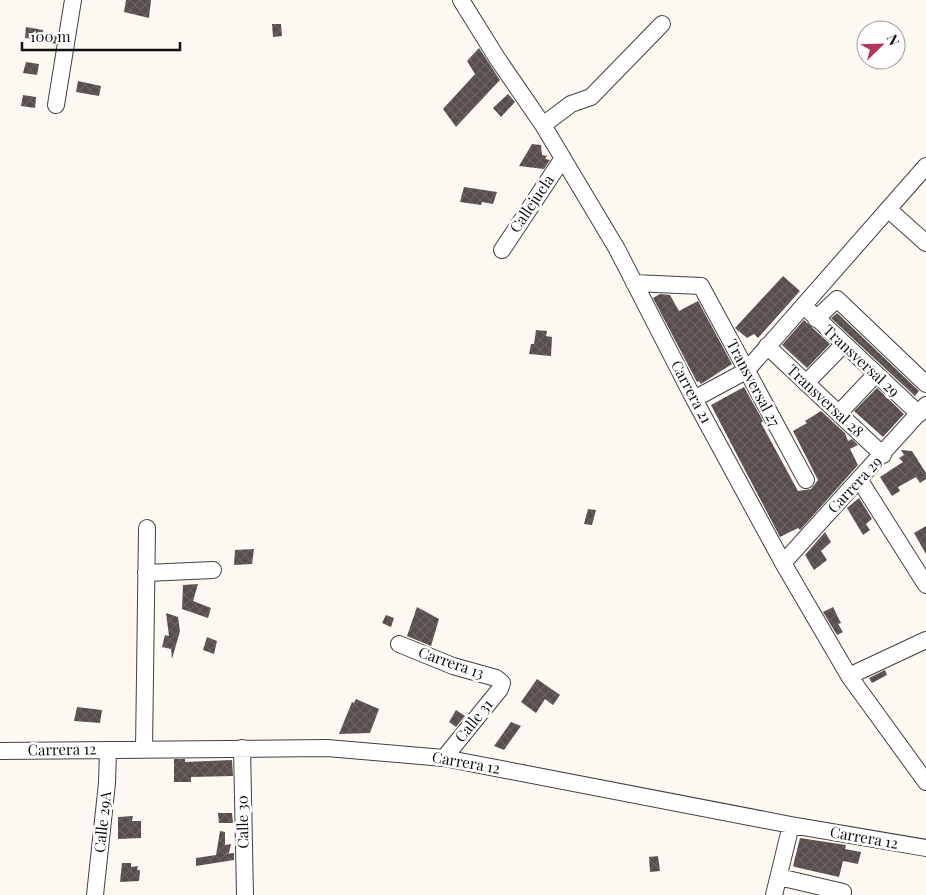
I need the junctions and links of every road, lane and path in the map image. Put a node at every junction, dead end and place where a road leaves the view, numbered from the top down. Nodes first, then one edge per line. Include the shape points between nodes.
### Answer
1 (73, 0) edge
2 (461, 0) edge
3 (662, 24) dead end
4 (56, 105) dead end
5 (543, 125) junction
6 (563, 158) junction
7 (926, 166) edge
8 (888, 209) junction
9 (926, 243) edge
10 (502, 250) dead end
11 (634, 283) junction
12 (804, 306) junction
13 (816, 319) junction
14 (843, 345) junction
15 (767, 346) junction
16 (746, 370) junction
17 (876, 375) junction
18 (806, 383) junction
19 (926, 384) edge
20 (694, 399) junction
21 (923, 410) edge
22 (839, 413) junction
23 (883, 454) junction
24 (806, 480) dead end
25 (859, 480) junction
26 (147, 528) dead end
27 (783, 562) junction
28 (213, 570) dead end
29 (146, 572) junction
30 (926, 584) edge
31 (926, 640) edge
32 (399, 644) dead end
33 (848, 676) junction
34 (502, 683) joint
35 (242, 748) junction
36 (144, 749) junction
37 (0, 750) edge
38 (108, 750) junction
39 (444, 758) junction
40 (926, 782) edge
41 (791, 826) junction
42 (926, 848) edge
43 (779, 877) junction
44 (843, 892) dead end
45 (95, 895) edge
46 (244, 895) edge
47 (774, 895) edge

1 - 4 street
2 - 5 street, Carrera 21
3 - 5 street via 591,97 571,104
5 - 6 street, Carrera 21
6 - 10 street, Callejuela
6 - 11 street, Carrera 21
7 - 8 street
8 - 9 street
8 - 12 street
11 - 16 street, Transversal 27 via 701,286
11 - 20 street, Carrera 21
12 - 13 street, Transversal 29
12 - 15 street
13 - 14 street, Transversal 29
13 - 19 street via 837,299
14 - 17 street, Transversal 29
14 - 18 street
15 - 16 street
15 - 18 street, Transversal 28
16 - 20 street
16 - 24 street, Transversal 27
17 - 21 street, Transversal 29
17 - 22 street
18 - 22 street, Transversal 28
20 - 27 street, Carrera 21
21 - 23 street, Carrera 29
22 - 23 street, Transversal 28
23 - 25 street, Carrera 29
25 - 27 street, Carrera 29
25 - 30 street
26 - 29 street
27 - 33 street, Carrera 21
28 - 29 street
29 - 36 street
31 - 33 street
32 - 34 street, Carrera 13 via 453,666 496,678
33 - 40 street, Carrera 21
34 - 39 street, Calle 31
35 - 36 street, Carrera 12
35 - 39 street, Carrera 12 via 326,748
35 - 46 street, Calle 30
36 - 38 street, Carrera 12
37 - 38 street, Carrera 12
38 - 45 street, Calle 29A
39 - 41 street, Carrera 12
41 - 42 street, Carrera 12
41 - 43 street
43 - 44 street
43 - 47 street

